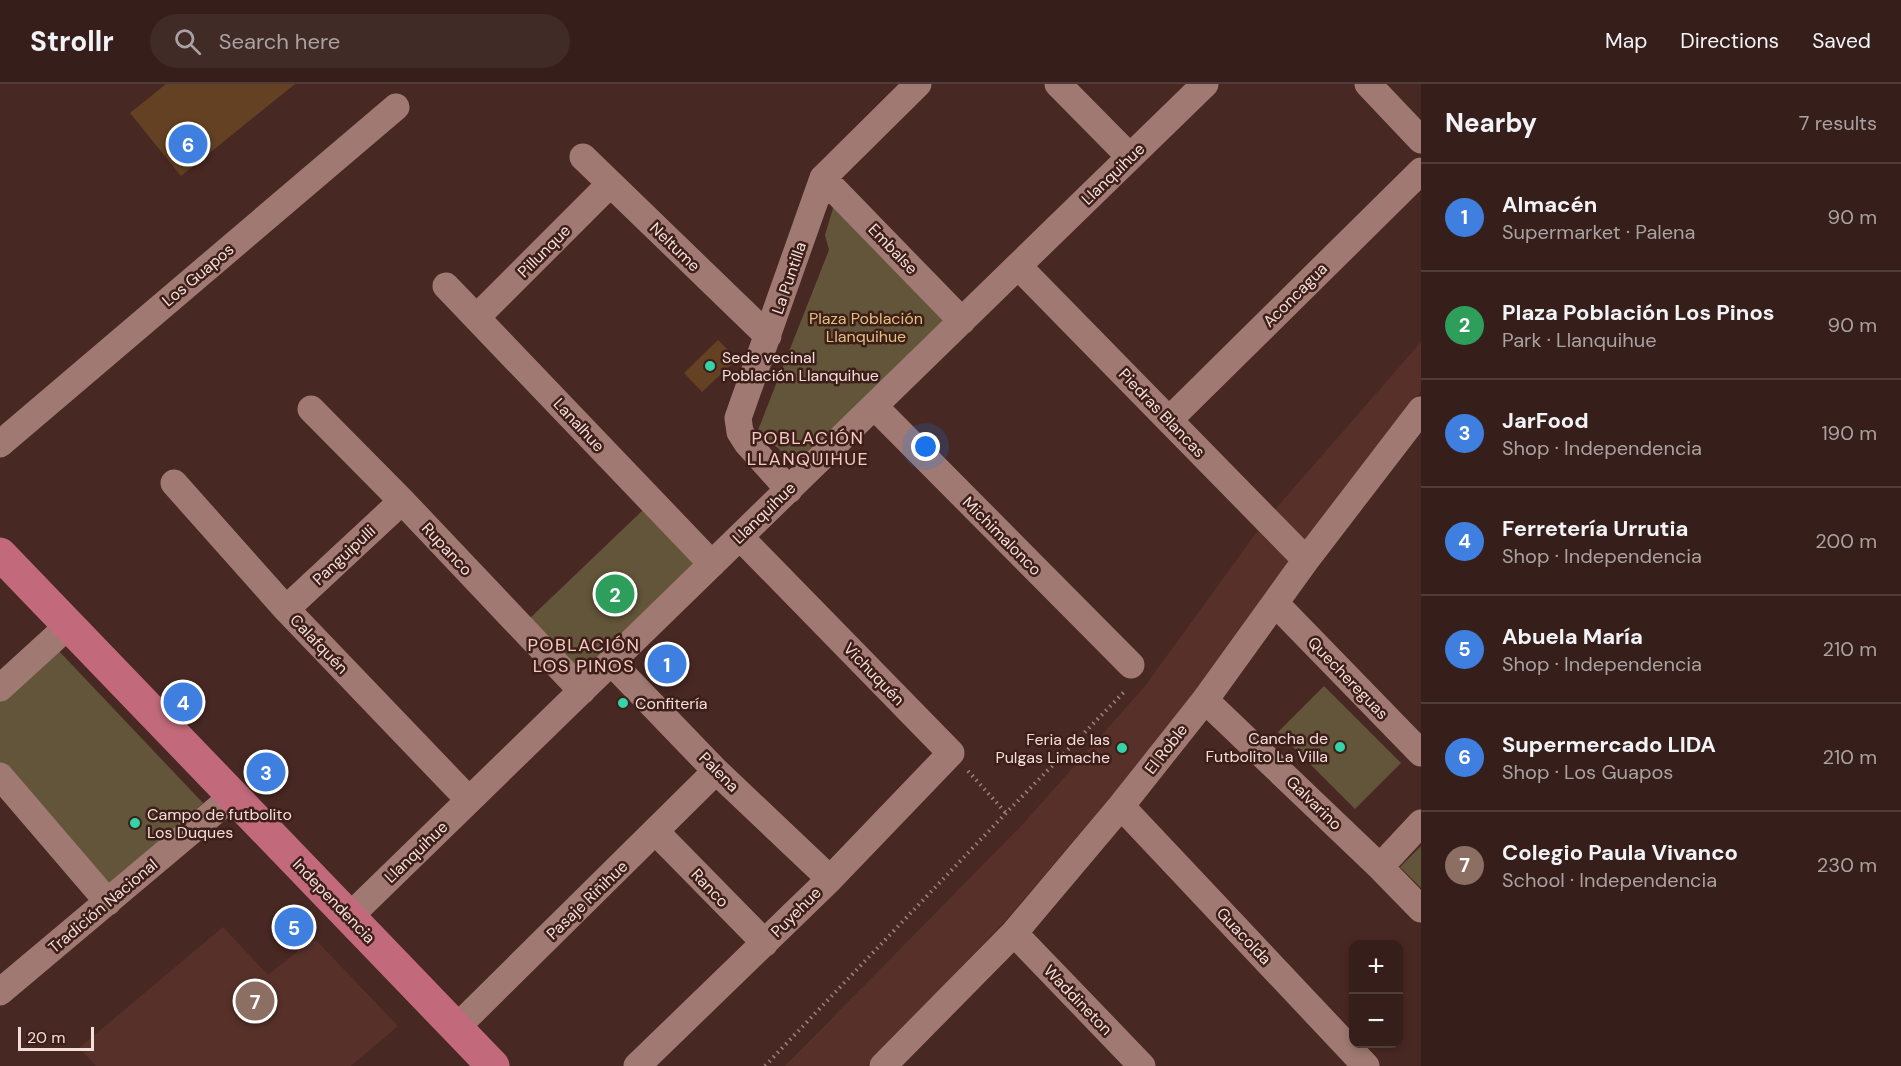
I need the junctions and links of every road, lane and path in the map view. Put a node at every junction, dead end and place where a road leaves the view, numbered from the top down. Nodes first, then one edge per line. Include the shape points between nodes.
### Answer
1 (918, 84) edge
2 (1058, 84) edge
3 (1205, 84) edge
4 (1368, 84) edge
5 (396, 107) dead end
6 (1421, 140) edge
7 (583, 157) dead end
8 (1130, 157) junction
9 (1421, 171) edge
10 (824, 178) junction
11 (610, 184) junction
12 (1018, 266) junction
13 (446, 286) dead end
14 (477, 317) junction
15 (962, 321) junction
16 (768, 336) junction
17 (874, 406) junction
18 (311, 409) dead end
19 (1421, 410) edge
20 (1169, 420) junction
21 (0, 444) edge
22 (174, 483) dead end
23 (789, 490) junction
24 (402, 501) junction
25 (740, 537) junction
26 (0, 554) edge
27 (1306, 560) junction
28 (712, 564) junction
29 (1275, 603) junction
30 (286, 609) junction
31 (69, 625) junction
32 (611, 662) junction
33 (1132, 674) joint
34 (0, 688) edge
35 (582, 691) junction
36 (1205, 700) junction
37 (951, 753) junction
38 (1421, 753) edge
39 (716, 771) junction
40 (0, 776) edge
41 (233, 796) junction
42 (469, 800) junction
43 (1121, 806) junction
44 (1006, 813) junction
45 (1421, 823) edge
46 (656, 832) junction
47 (1380, 867) junction
48 (830, 879) junction
49 (108, 902) junction
50 (1421, 909) edge
51 (349, 917) junction
52 (1014, 933) junction
53 (765, 943) junction
54 (4, 981) edge
55 (456, 1028) junction
56 (889, 1064) edge
57 (493, 1066) edge
58 (637, 1066) edge
59 (765, 1066) edge
60 (1142, 1066) edge
61 (1366, 1066) edge

1 - 10 street, La Puntilla
2 - 8 street
3 - 8 street, Llanquihue
4 - 6 street
5 - 21 street, Los Guapos
7 - 11 street, Neltume
8 - 12 street, Llanquihue
9 - 20 street, Aconcagua
10 - 15 street, Embalse
10 - 16 street, La Puntilla
11 - 14 street, Pillunque
11 - 16 street, Neltume
12 - 15 street, Llanquihue
12 - 20 street, Piedras Blancas
13 - 14 street, Lanalhue
14 - 28 street, Lanalhue
15 - 17 street, Llanquihue
16 - 23 street, La Puntilla via 738,418 747,443
17 - 23 street, Llanquihue
17 - 33 street, Michimalonco
18 - 24 street, Rupanco
19 - 27 street, El Roble
20 - 27 street, Piedras Blancas
22 - 30 street, Calafquén
23 - 25 street, Llanquihue
24 - 30 street, Panguipulli
24 - 35 street, Rupanco
25 - 28 street, Llanquihue
25 - 37 street, Vichuquén
26 - 31 main road, Independencia
27 - 29 street, El Roble
28 - 32 street, Llanquihue
29 - 36 street, El Roble
29 - 38 street, Quechereguas
30 - 42 street, Calafquén
31 - 34 street
31 - 41 main road, Independencia
32 - 35 street, Llanquihue
32 - 39 street, Palena
33 - 44 path
35 - 42 street, Llanquihue
36 - 43 street, El Roble
36 - 47 street, Galvarino
37 - 44 path
37 - 48 street, Puyehue
39 - 46 street, Pasaje Riñihue
39 - 48 street, Palena
40 - 49 street
41 - 49 street, Tradición Nacional
41 - 51 main road, Independencia
42 - 51 street, Llanquihue
43 - 52 street, El Roble
43 - 61 street, Guacolda
44 - 59 path
45 - 47 street
46 - 53 street, Ranco
46 - 55 street, Pasaje Riñihue
47 - 50 street, Galvarino
48 - 53 street, Puyehue
49 - 54 street, Tradición Nacional
51 - 55 main road, Independencia
52 - 56 street, El Roble
52 - 60 street, Waddineton
53 - 58 street, Puyehue
55 - 57 main road, Independencia

